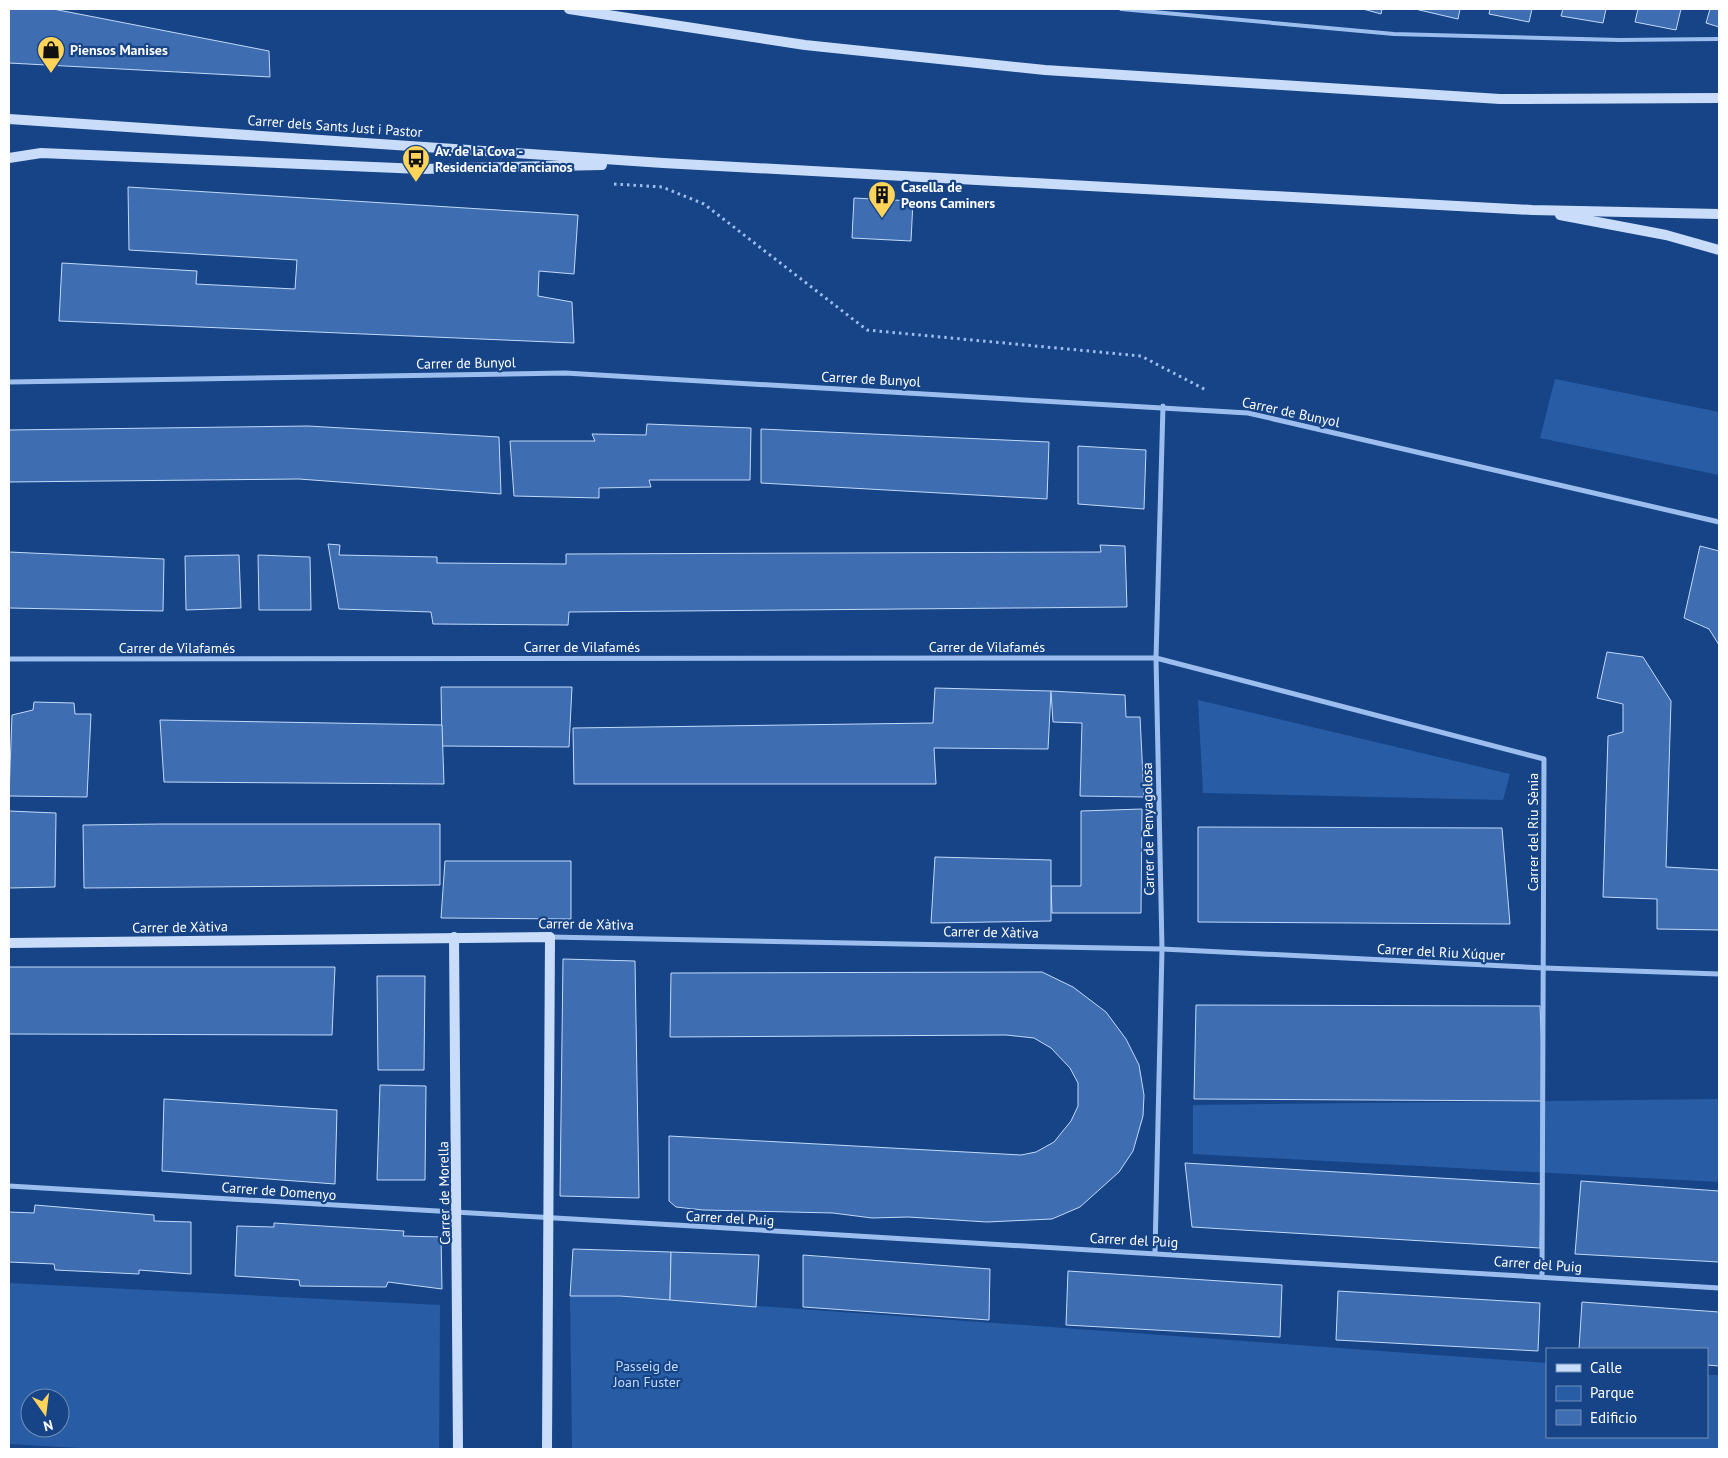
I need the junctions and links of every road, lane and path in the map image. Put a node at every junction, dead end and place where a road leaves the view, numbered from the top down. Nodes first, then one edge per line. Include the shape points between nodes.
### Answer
1 (569, 9) edge
2 (1122, 9) edge
3 (1719, 39) edge
4 (1719, 98) edge
5 (9, 118) edge
6 (9, 158) edge
7 (663, 163) junction
8 (604, 183) dead end
9 (1532, 210) junction
10 (1719, 214) edge
11 (1719, 250) edge
12 (9, 382) edge
13 (1207, 391) dead end
14 (1163, 406) junction
15 (1719, 522) edge
16 (1156, 658) junction
17 (9, 659) edge
18 (454, 937) junction
19 (550, 937) junction
20 (9, 943) edge
21 (1162, 949) junction
22 (1544, 968) junction
23 (1719, 974) edge
24 (9, 1186) edge
25 (458, 1214) junction
26 (547, 1219) junction
27 (1155, 1252) junction
28 (1542, 1276) junction
29 (1719, 1288) edge
30 (458, 1449) edge
31 (547, 1449) edge

1 - 4 main road via 806,45 1045,70 1500,99
2 - 3 lane via 1394,34 1618,40
5 - 7 main road, Carrer dels Sants Just i Pastor
6 - 7 main road via 41,153 421,169
7 - 9 main road
8 - 13 path via 662,187 704,204 867,330 1141,356
9 - 10 main road
9 - 11 main road via 1666,236
12 - 14 street, Carrer de Bunyol via 565,373
14 - 15 street, Carrer de Bunyol via 1248,413
14 - 16 street, Carrer de Penyagolosa
16 - 17 street, Carrer de Vilafamés
16 - 21 street, Carrer de Penyagolosa
16 - 22 street, Carrer del Riu Sènia via 1544,759
18 - 19 main road, Carrer de Xàtiva
18 - 20 main road, Carrer de Xàtiva
18 - 25 main road, Carrer de Morella
19 - 21 street, Carrer de Xàtiva
19 - 26 main road
21 - 22 street, Carrer del Riu Xúquer
21 - 27 street, Carrer de Penyagolosa
22 - 23 street, Carrer del Riu Xúquer
22 - 28 street, Carrer del Riu Sènia
24 - 25 street, Carrer de Domenyo
25 - 26 street, Carrer de Domenyo
25 - 30 main road, Carrer de Morella
26 - 27 street, Carrer del Puig
26 - 31 main road
27 - 28 street, Carrer del Puig
28 - 29 street, Carrer del Puig

